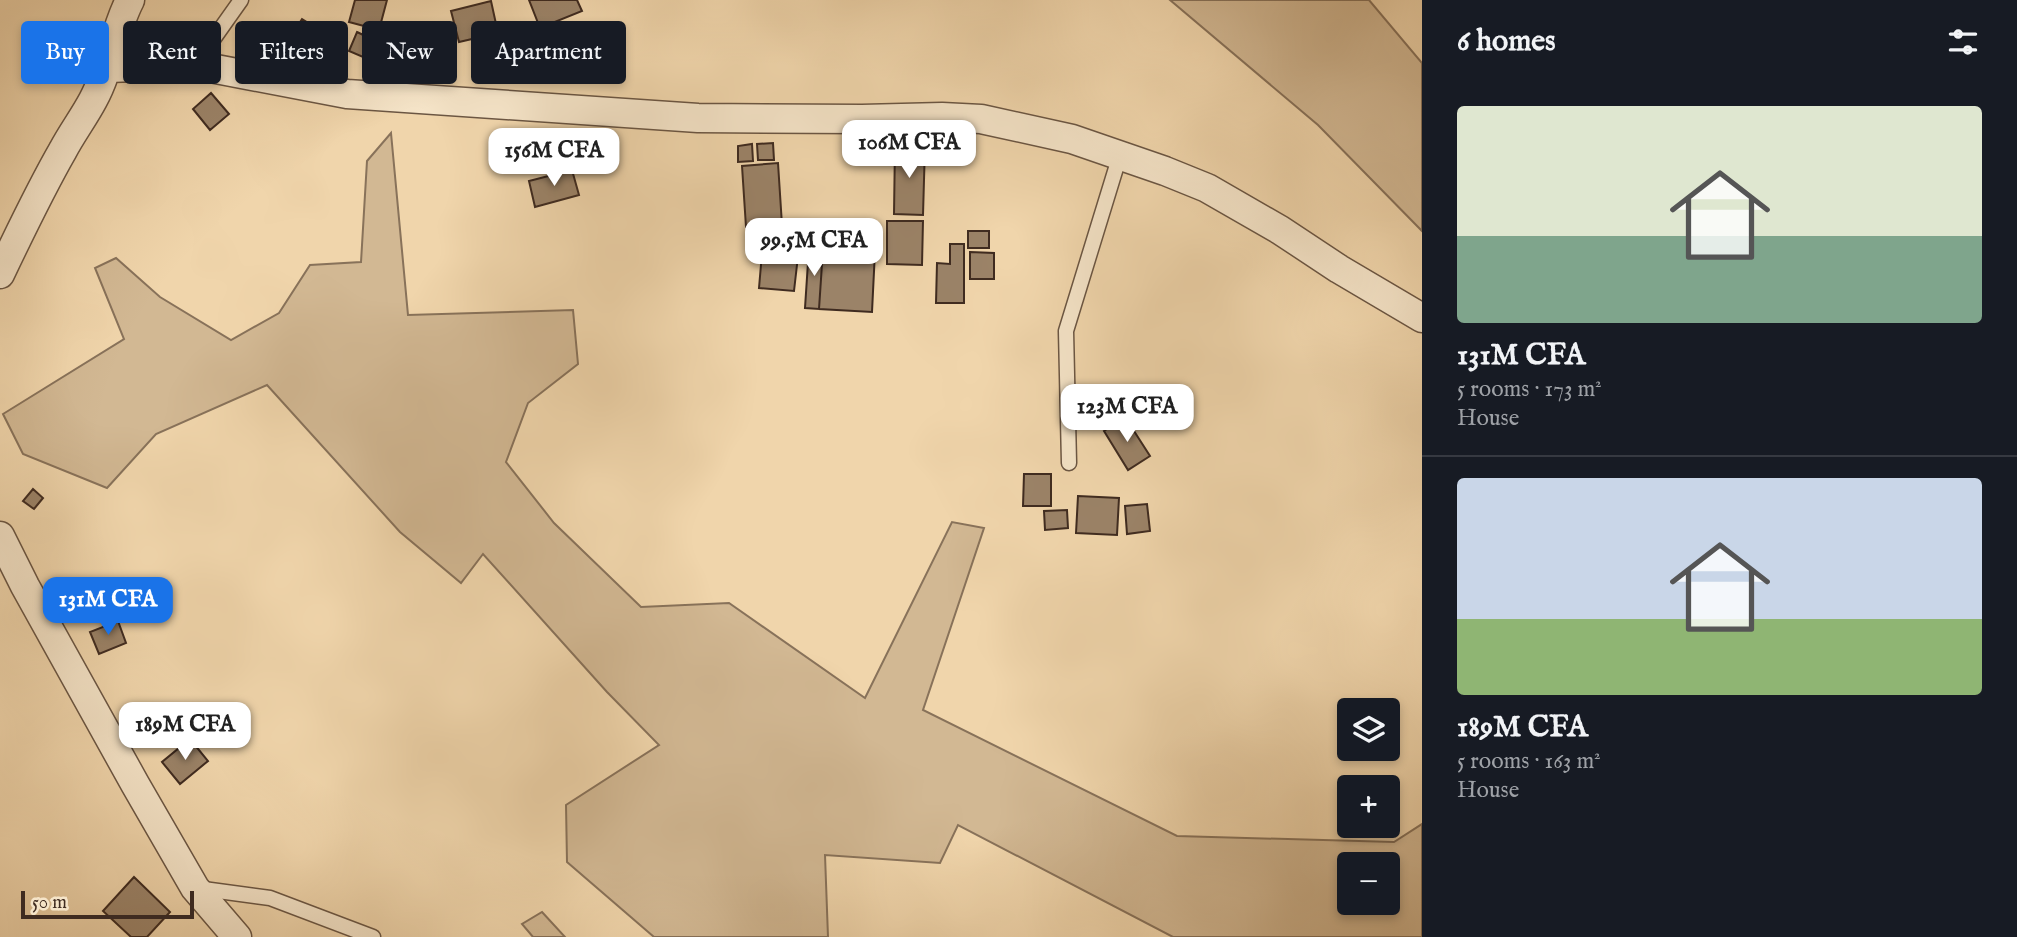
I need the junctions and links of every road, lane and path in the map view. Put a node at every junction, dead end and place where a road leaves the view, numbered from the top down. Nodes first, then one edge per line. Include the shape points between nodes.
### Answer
1 (130, 0) edge
2 (241, 0) edge
3 (221, 28) edge
4 (109, 63) edge
5 (221, 70) edge
6 (100, 84) edge
7 (1120, 155) junction
8 (0, 274) edge
9 (1422, 318) edge
10 (1069, 463) dead end
11 (0, 536) edge
12 (195, 888) junction
13 (237, 937) edge
14 (373, 937) edge

1 - 4 street
2 - 3 lane
5 - 7 street via 347,94 698,118 981,119
6 - 8 street
7 - 9 street via 1207,188
7 - 10 lane via 1066,331
11 - 12 street
12 - 13 street
12 - 14 lane via 270,898

